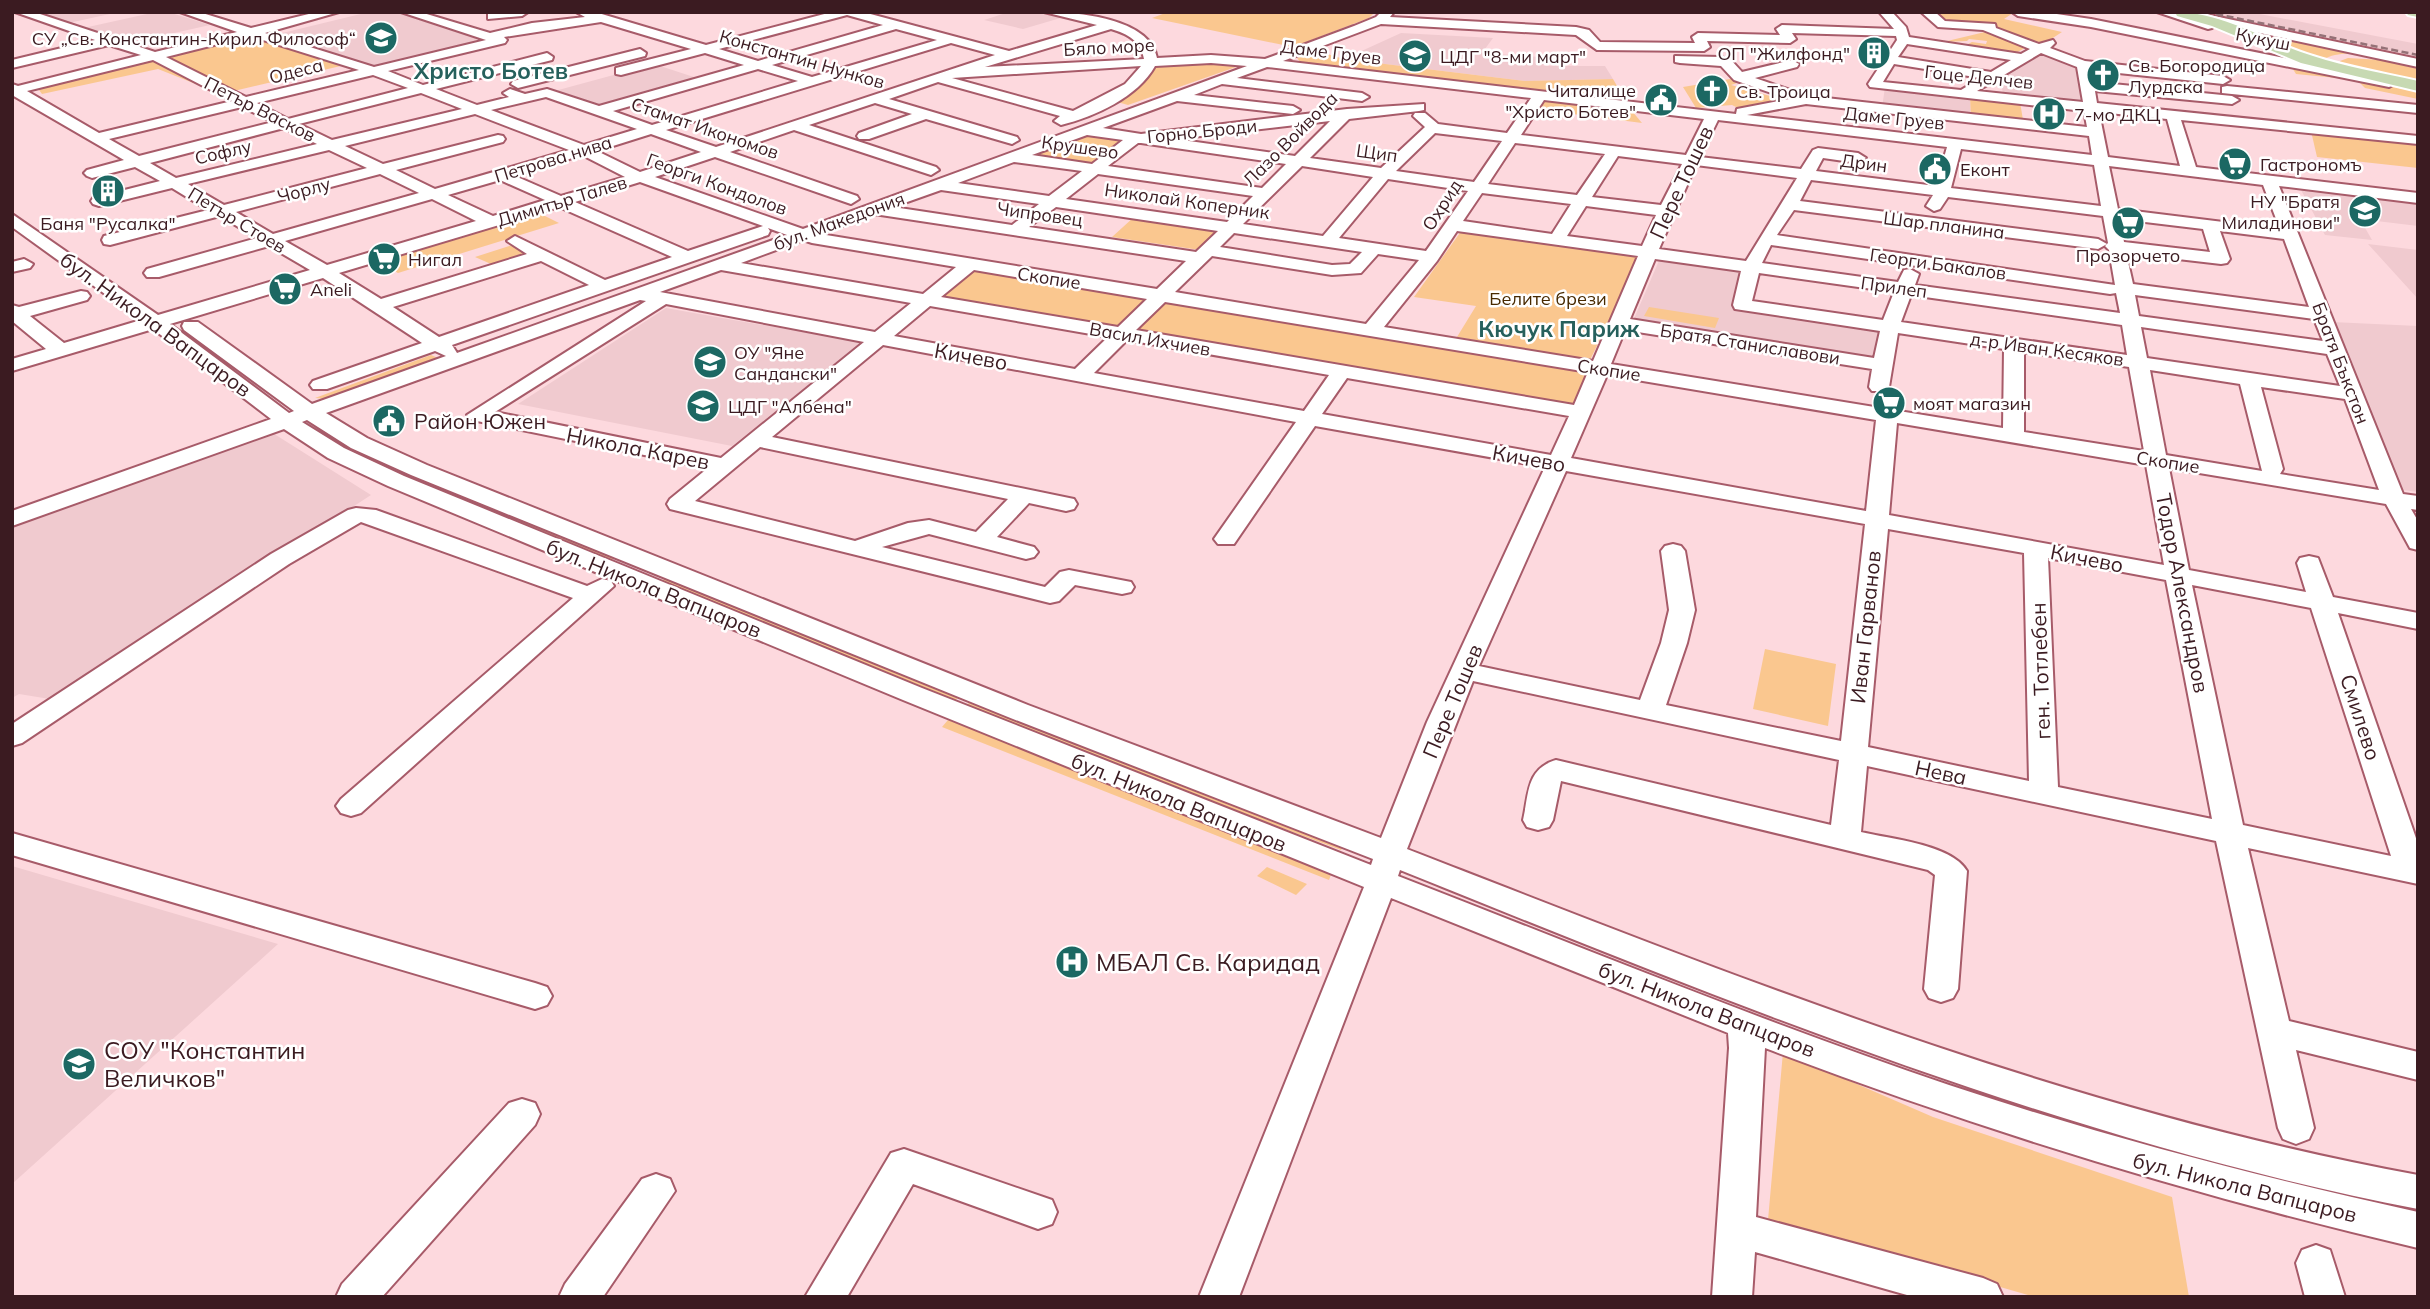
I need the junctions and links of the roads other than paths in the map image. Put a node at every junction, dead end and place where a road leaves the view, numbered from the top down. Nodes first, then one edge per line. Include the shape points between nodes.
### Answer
1 (187, 12) edge
2 (298, 12) edge
3 (333, 12) edge
4 (407, 12) edge
5 (522, 12) edge
6 (582, 12) edge
7 (847, 12) edge
8 (1050, 12) edge
9 (1479, 12) edge
10 (1885, 12) edge
11 (1927, 12) edge
12 (2111, 12) edge
13 (2163, 12) edge
14 (2413, 12) edge
15 (2016, 13) edge
16 (2179, 13) edge
17 (2418, 13) edge
18 (20, 14) edge
19 (628, 14) dead end
20 (492, 16) dead end
21 (1384, 16) edge
22 (314, 17) junction
23 (601, 18) junction
24 (223, 23) junction
25 (2091, 23) junction
26 (896, 25) junction
27 (1463, 25) junction
28 (1108, 26) junction
29 (1989, 28) junction
30 (199, 29) dead end
31 (252, 32) junction
32 (2274, 32) junction
33 (2062, 35) dead end
34 (2242, 35) junction
35 (1903, 36) junction
36 (1018, 38) dead end
37 (952, 39) junction
38 (150, 40) dead end
39 (110, 41) junction
40 (507, 43) junction
41 (679, 43) junction
42 (2162, 43) junction
43 (1926, 44) junction
44 (1045, 45) junction
45 (125, 46) junction
46 (1597, 46) junction
47 (2040, 48) junction
48 (702, 50) junction
49 (1287, 54) junction
50 (2123, 54) dead end
51 (155, 55) junction
52 (1009, 55) junction
53 (547, 57) junction
54 (2022, 58) junction
55 (1211, 59) junction
56 (1890, 60) junction
57 (1149, 62) junction
58 (1264, 63) junction
59 (12, 64) edge
60 (1792, 64) dead end
61 (2418, 65) edge
62 (756, 66) junction
63 (1057, 67) junction
64 (1300, 67) junction
65 (582, 68) junction
66 (2317, 68) junction
67 (375, 71) junction
68 (621, 71) dead end
69 (955, 72) junction
70 (2351, 72) junction
71 (2220, 74) junction
72 (2293, 74) dead end
73 (1994, 76) junction
74 (469, 77) junction
75 (1381, 77) junction
76 (1739, 77) junction
77 (936, 78) junction
78 (1219, 80) junction
79 (811, 81) junction
80 (489, 85) dead end
81 (1879, 85) junction
82 (1134, 86) junction
83 (2087, 86) junction
84 (2418, 87) edge
85 (422, 89) junction
86 (14, 90) edge
87 (547, 93) joint
88 (1963, 94) junction
89 (1173, 97) junction
90 (1362, 97) junction
91 (524, 98) junction
92 (875, 99) junction
93 (1806, 100) junction
94 (2310, 102) junction
95 (246, 103) junction
96 (1534, 107) junction
97 (1879, 108) junction
98 (478, 110) junction
99 (2417, 110) edge
100 (598, 111) junction
101 (926, 114) junction
102 (1074, 116) junction
103 (1343, 116) junction
104 (2172, 116) junction
105 (1712, 117) junction
106 (2242, 123) junction
107 (287, 124) junction
108 (796, 126) junction
109 (1044, 128) dead end
110 (1432, 128) junction
111 (653, 130) junction
112 (1084, 130) junction
113 (2095, 132) junction
114 (864, 136) dead end
115 (99, 137) junction
116 (1510, 138) junction
117 (499, 139) dead end
118 (1134, 139) junction
119 (2416, 143) edge
120 (334, 146) junction
121 (987, 149) dead end
122 (583, 150) junction
123 (1954, 150) junction
124 (1614, 151) junction
125 (1905, 151) dead end
126 (716, 152) junction
127 (1013, 157) junction
128 (1858, 158) dead end
129 (1296, 161) junction
130 (1690, 161) junction
131 (2100, 161) junction
132 (140, 162) junction
133 (1093, 168) junction
134 (383, 169) junction
135 (2189, 170) junction
136 (92, 173) dead end
137 (937, 173) junction
138 (1384, 174) junction
139 (501, 175) junction
140 (1808, 175) junction
141 (641, 177) junction
142 (908, 178) dead end
143 (2269, 180) junction
144 (175, 183) junction
145 (1476, 187) junction
146 (1266, 193) junction
147 (1942, 193) junction
148 (435, 194) junction
149 (2418, 196) edge
150 (12, 200) edge
151 (562, 200) junction
152 (99, 201) dead end
153 (862, 201) junction
154 (1051, 201) junction
155 (1581, 201) junction
156 (1790, 205) junction
157 (825, 208) dead end
158 (223, 211) junction
159 (1666, 211) junction
160 (2109, 213) junction
161 (800, 217) dead end
162 (12, 219) edge
163 (492, 222) junction
164 (1453, 225) junction
165 (2210, 225) junction
166 (775, 226) junction
167 (1231, 227) junction
168 (1015, 230) junction
169 (822, 234) junction
170 (2291, 235) junction
171 (800, 236) junction
172 (271, 239) junction
173 (1766, 239) junction
174 (110, 240) dead end
175 (1556, 240) junction
176 (514, 241) dead end
177 (1920, 241) junction
178 (1327, 242) junction
179 (2106, 245) junction
180 (1373, 250) junction
181 (1647, 253) junction
182 (1205, 254) junction
183 (541, 255) junction
184 (687, 257) junction
185 (1431, 257) junction
186 (2221, 259) joint
187 (719, 265) junction
188 (969, 265) junction
189 (1751, 268) junction
190 (326, 272) junction
191 (153, 273) dead end
192 (604, 286) junction
193 (2117, 288) junction
194 (1906, 289) junction
195 (640, 294) junction
196 (1158, 295) junction
197 (81, 296) dead end
198 (663, 298) junction
199 (926, 300) junction
200 (379, 306) junction
201 (13, 313) edge
202 (2322, 314) junction
203 (177, 316) junction
204 (2130, 320) junction
205 (154, 322) junction
206 (1617, 323) junction
207 (1890, 326) junction
208 (1371, 330) junction
209 (1121, 334) junction
210 (880, 340) junction
211 (439, 345) junction
212 (2014, 345) junction
213 (2335, 349) junction
214 (61, 350) junction
215 (459, 358) junction
216 (2139, 362) junction
217 (12, 365) edge
218 (1883, 365) junction
219 (1598, 368) junction
220 (1342, 371) junction
221 (1079, 376) junction
222 (2249, 379) junction
223 (320, 385) dead end
224 (1879, 387) dead end
225 (2353, 394) junction
226 (309, 412) junction
227 (1581, 412) junction
228 (1887, 416) junction
229 (1310, 419) junction
230 (285, 420) junction
231 (2012, 436) junction
232 (755, 440) junction
233 (2158, 461) junction
234 (1558, 463) junction
235 (723, 465) junction
236 (2272, 469) dead end
237 (1024, 495) junction
238 (2394, 499) junction
239 (2418, 503) edge
240 (1066, 504) dead end
241 (1876, 518) junction
242 (12, 519) edge
243 (1226, 539) dead end
244 (981, 541) junction
245 (2418, 543) edge
246 (858, 547) junction
247 (2036, 548) junction
248 (1673, 551) dead end
249 (1026, 552) dead end
250 (2309, 562) dead end
251 (647, 564) junction
252 (621, 575) junction
253 (2178, 577) junction
254 (1122, 587) dead end
255 (589, 595) junction
256 (2324, 604) junction
257 (2418, 621) edge
258 (1464, 671) junction
259 (1650, 711) junction
260 (12, 737) edge
261 (1852, 754) junction
262 (2044, 794) junction
263 (351, 806) dead end
264 (1538, 820) dead end
265 (2230, 834) junction
266 (1845, 839) junction
267 (12, 845) edge
268 (1385, 868) junction
269 (2415, 873) edge
270 (1941, 989) dead end
271 (535, 996) dead end
272 (1744, 1025) junction
273 (2274, 1031) junction
274 (2418, 1066) edge
275 (522, 1114) dead end
276 (2296, 1128) dead end
277 (656, 1191) dead end
278 (2418, 1192) edge
279 (1038, 1212) dead end
280 (1738, 1230) junction
281 (2418, 1230) edge
282 (356, 1297) edge
283 (579, 1297) edge
284 (825, 1297) edge
285 (1219, 1297) edge
286 (1732, 1297) edge
287 (1983, 1297) edge

1 - 24 street, Георги Кондолов
2 - 22 street
3 - 22 street
4 - 40 street
5 - 20 street
6 - 23 street, Константин Нунков
7 - 26 street
7 - 48 street
8 - 28 street
9 - 27 street
10 - 35 street
11 - 29 street via 1942,24
12 - 25 street
13 - 66 street
14 - 17 main road
15 - 25 street, Кукуш
15 - 29 street
15 - 42 street
16 - 32 street
16 - 34 main road
18 - 39 street, Петър Васков
19 - 23 street, Одеса
21 - 27 street
21 - 49 street, бул. Македония
22 - 31 street
23 - 40 street, Одеса via 533,27
23 - 41 street, Константин Нунков
24 - 30 street
24 - 31 street, Георги Кондолов
25 - 42 street, Кукуш
26 - 37 street
26 - 62 street
27 - 46 street via 1576,31 1592,38
28 - 44 street, Димитър Талев
28 - 57 street via 1133,32 1149,48
29 - 43 street
29 - 47 street
31 - 51 street
31 - 67 street, Георги Кондолов
32 - 34 main road via 2246,29 2240,31
32 - 61 street
33 - 47 street
34 - 70 main road
35 - 43 street
35 - 46 street via 1783,29 1790,39 1698,37 1704,47
35 - 56 street
36 - 44 street
37 - 52 street
37 - 79 street, Петрова нива
38 - 45 street
39 - 45 street, Петър Васков
39 - 59 street
40 - 53 street
40 - 67 street, Одеса
41 - 48 street, Константин Нунков
41 - 65 street
42 - 71 street, Кукуш
43 - 54 street
44 - 52 street, Димитър Талев
45 - 51 street, Петър Васков
46 - 76 street via 1607,57 1720,61
47 - 54 street
47 - 83 street
48 - 62 street, Константин Нунков
48 - 68 street
49 - 55 street
49 - 58 street, бул. Македония
49 - 64 street via 1286,60
50 - 83 street
51 - 86 street
51 - 95 street, Петър Васков
52 - 63 street
52 - 69 street, Димитър Талев
53 - 65 street
53 - 74 street
54 - 73 street
55 - 57 street, Бяло море
55 - 58 street, Бяло море
56 - 73 street
56 - 81 street
57 - 63 street, Бяло море
57 - 82 street via 1147,73
58 - 64 street, Даме Груев
58 - 78 street, бул. Македония
60 - 76 street
61 - 70 main road via 2373,58 2333,60
62 - 79 street, Константин Нунков
62 - 100 street
63 - 69 street, Бяло море
63 - 82 street
64 - 75 street, Даме Груев
65 - 91 street via 499,89
66 - 71 street, Кукуш
66 - 84 street, Кукуш
67 - 85 street, Георги Кондолов
67 - 95 street, Одеса
69 - 77 street, Димитър Талев
70 - 84 main road
71 - 83 street
71 - 83 street
71 - 94 street
71 - 106 street
72 - 94 street
73 - 88 street
74 - 80 street
74 - 85 street
75 - 90 street, Лазо Войвода
75 - 96 street, Даме Груев
76 - 93 street
77 - 92 street, Димитър Талев
77 - 102 street
78 - 89 street, бул. Македония
78 - 90 street
79 - 92 street, Константин Нунков
79 - 111 street, Петрова нива
81 - 88 street, Гоце Делчев
81 - 97 street
82 - 102 street
83 - 88 street, Гоце Делчев
83 - 104 street, Гоце Делчев
83 - 113 street, Тодор Александров
85 - 98 street, Георги Кондолов
85 - 107 street
86 - 115 street, Петър Стоев
87 - 91 street, Софлу
87 - 100 street, Стамат Икономов
89 - 103 street
89 - 112 street, бул. Македония
90 - 103 street, Лазо Войвода
91 - 98 street, Софлу
92 - 101 street, Константин Нунков
92 - 108 street, Димитър Талев
93 - 97 street
93 - 105 street
94 - 99 street
95 - 107 street, Петър Васков
95 - 115 street, Одеса
96 - 105 street, Даме Груев
96 - 116 street, Охрид
97 - 113 street
98 - 120 street, Софлу
98 - 122 street, Георги Кондолов
100 - 111 street, Стамат Икономов
101 - 114 street
101 - 121 street, Константин Нунков via 1017,138
102 - 109 street
103 - 110 street, Горно Броди via 1414,108
103 - 118 street, Горно Броди
103 - 129 street, Лазо Войвода
104 - 106 street, Гоце Делчев
104 - 135 street
105 - 123 street, Даме Груев
105 - 130 street, Пере Тошев
106 - 119 street, Гоце Делчев
107 - 120 street, Петър Васков
107 - 132 street
108 - 126 street, Димитър Талев
108 - 137 street, Николай Коперник
110 - 116 street, Дрин
110 - 138 street
111 - 122 street, Петрова нива
111 - 126 street, Стамат Икономов
112 - 118 street, Щип
112 - 127 street, бул. Македония
113 - 131 street, Тодор Александров
115 - 132 street, Петър Стоев
116 - 124 street, Дрин
116 - 145 street, Охрид
117 - 134 street, Чорлу
118 - 129 street, Щип
118 - 133 street, Горно Броди
120 - 134 street, Петър Васков
120 - 144 street, Софлу
122 - 139 street, Петрова нива
122 - 141 street, Георги Кондолов
123 - 125 street
123 - 131 street, Даме Груев
123 - 147 street
124 - 130 street, Дрин
124 - 155 street
126 - 141 street, Димитър Талев
126 - 153 street, Стамат Икономов
127 - 133 street, Крушево
127 - 137 street, бул. Македония
128 - 140 street via 1818,153
129 - 138 street, Щип
129 - 146 street, Лазо Войвода
130 - 140 street, Дрин
130 - 159 street, Пере Тошев
131 - 135 street, Даме Груев
131 - 160 street, Тодор Александров
132 - 136 street
132 - 144 street, Петър Стоев
133 - 146 street, Крушево
133 - 154 street, Горно Броди
134 - 148 street, Петър Васков
134 - 158 street, Чорлу
135 - 143 street, Даме Груев
137 - 142 street, бул. Македония
137 - 153 street, бул. Македония
137 - 154 street, Николай Коперник
138 - 145 street, Щип
138 - 178 street
139 - 148 street, Петрова нива
139 - 151 street
140 - 147 street, Дрин
140 - 156 street
141 - 151 street, Димитър Талев
141 - 166 street, Георги Кондолов
143 - 149 street, Даме Груев
143 - 170 street, Братя Бъкстон
144 - 152 street, Софлу
144 - 158 street, Петър Стоев
145 - 155 street, Щип
145 - 164 street, Охрид
146 - 167 street, Лазо Войвода
147 - 160 street, Дрин
147 - 177 street
148 - 163 street, Петър Васков
148 - 172 street, Петрова нива
150 - 203 street, бул. Никола Вапцаров
151 - 163 street, Димитър Талев
151 - 184 street
153 - 157 street, бул. Македония
153 - 168 street, Чипровец
153 - 169 street, бул. Македония
154 - 167 street, Николай Коперник
154 - 168 street, Горно Броди
155 - 159 street, Щип
155 - 175 street
156 - 173 street
156 - 177 street, Шар планина
158 - 172 street, Петър Стоев
158 - 174 street, Чорлу
159 - 181 street, Пере Тошев
160 - 165 street, Дрин
160 - 179 street, Тодор Александров
161 - 166 street, бул. Македония
162 - 205 street, бул. Никола Вапцаров
163 - 190 street, Димитър Талев
164 - 175 street, Прилеп
164 - 185 street, Охрид
165 - 170 street, Дрин
165 - 186 street
166 - 171 street, Георги Кондолов
166 - 184 street, бул. Македония
167 - 178 street, Николай Коперник
167 - 182 street, Лазо Войвода
168 - 182 street, Чипровец
169 - 171 street, Скопие
169 - 188 street, Скопие
170 - 202 street, Братя Бъкстон
171 - 187 street, бул. Македония
172 - 190 street, Петър Стоев
172 - 191 street, Петрова нива
173 - 177 street, Георги Бакалов
173 - 189 street
175 - 181 street, Прилеп
176 - 183 street
177 - 179 street, Шар планина
177 - 193 street, Георги Бакалов
177 - 194 street
178 - 180 street, Николай Коперник
179 - 186 street, Шар планина
179 - 193 street, Тодор Александров
180 - 182 street, Чипровец via 1355,269 1332,270
180 - 185 street, Николай Коперник
181 - 189 street, Прилеп
181 - 206 street, Пере Тошев
182 - 196 street, Лазо Войвода
183 - 192 street
183 - 200 street
184 - 192 street, бул. Македония
185 - 208 street, Охрид
187 - 195 street, бул. Македония
187 - 199 street, Васил Ихчиев
188 - 196 street, Скопие
188 - 199 street
189 - 194 street, Прилеп
189 - 207 street, д-р Иван Кесяков via 1742,305
190 - 200 street, Петър Стоев
190 - 203 street, Димитър Талев
192 - 211 street, бул. Македония
193 - 202 street, Георги Бакалов
193 - 204 street, Тодор Александров
194 - 204 street, Прилеп
194 - 207 street
195 - 198 street, Кичево
195 - 215 street, бул. Македония
196 - 208 street, Скопие
196 - 209 street, Лазо Войвода
197 - 201 street
198 - 210 street, Кичево
198 - 235 street, Никола Карев via 477,415
199 - 209 street, Васил Ихчиев
199 - 210 street
200 - 211 street, Петър Стоев
201 - 214 street
202 - 213 street, Братя Бъкстон
203 - 205 street, Димитър Талев
203 - 226 street, бул. Никола Вапцаров
204 - 213 street, Прилеп
204 - 216 street, Тодор Александров
205 - 214 street, Димитър Талев
205 - 230 street, бул. Никола Вапцаров
206 - 218 street, Братя Станиславови
206 - 219 street, Пере Тошев
207 - 212 street, д-р Иван Кесяков
207 - 218 street
208 - 219 street, Скопие
209 - 220 street, Васил Ихчиев
209 - 221 street, Лазо Войвода
210 - 221 street, Кичево
210 - 232 street
211 - 215 street, Петър Стоев
211 - 223 street, бул. Македония
212 - 216 street, д-р Иван Кесяков
212 - 231 street
213 - 225 street, Братя Бъкстон
214 - 217 street, Димитър Талев
215 - 226 street, бул. Македония
216 - 222 street, д-р Иван Кесяков
216 - 233 street, Тодор Александров
218 - 224 street
219 - 227 street, Пере Тошев
219 - 228 street, Скопие
220 - 227 street, Васил Ихчиев
220 - 229 street
221 - 229 street, Кичево
222 - 225 street, д-р Иван Кесяков
222 - 236 street
225 - 238 street, Братя Бъкстон
226 - 230 street, бул. Македония
226 - 251 street, бул. Никола Вапцаров via 359,443 419,470
227 - 234 street, Пере Тошев
228 - 231 street, Скопие
228 - 241 street, Иван Гарванов
229 - 234 street, Кичево
229 - 243 street
230 - 242 street
230 - 252 street, бул. Никола Вапцаров via 364,468
231 - 233 street, Скопие
232 - 235 street
232 - 237 street
233 - 238 street, Скопие
233 - 253 street, Тодор Александров
234 - 241 street, Кичево
234 - 258 street, Пере Тошев
235 - 246 street, Никола Карев via 678,504
237 - 240 street
237 - 244 street
238 - 239 street, Скопие
238 - 245 street, Братя Бъкстон
241 - 247 street, Кичево
241 - 261 street, Иван Гарванов
244 - 246 street via 929,527
244 - 249 street
246 - 254 street, Никола Карев via 1050,596 1069,577
247 - 253 street, Кичево
247 - 262 street, ген. Тотлебен
248 - 259 street via 1682,610
250 - 256 street, Смилево
251 - 252 street
251 - 268 street, бул. Никола Вапцаров via 1103,744
252 - 255 street
252 - 268 street, бул. Никола Вапцаров
253 - 256 street, Кичево
253 - 265 street, Тодор Александров
255 - 260 street via 369,515 356,515 281,559
255 - 263 street
256 - 257 street, Кичево
256 - 269 street, Смилево
258 - 259 street, Нева
258 - 268 street, Пере Тошев
259 - 261 street, Нева
261 - 262 street, Нева
261 - 266 street, Иван Гарванов
262 - 265 street, Нева
264 - 266 street via 1547,776 1556,769
265 - 269 street, Нева
265 - 273 street, Тодор Александров
266 - 270 street via 1938,861 1951,871
267 - 271 street
268 - 272 street, бул. Никола Вапцаров
268 - 278 street, бул. Никола Вапцаров via 1556,920 2019,1088 2322,1173
268 - 285 street, Пере Тошев
272 - 280 street
272 - 281 street, бул. Никола Вапцаров via 1896,1082 2122,1156
273 - 274 street
273 - 276 street, Тодор Александров
275 - 282 street
277 - 283 street
279 - 284 street via 904,1165
280 - 286 street
280 - 287 street

